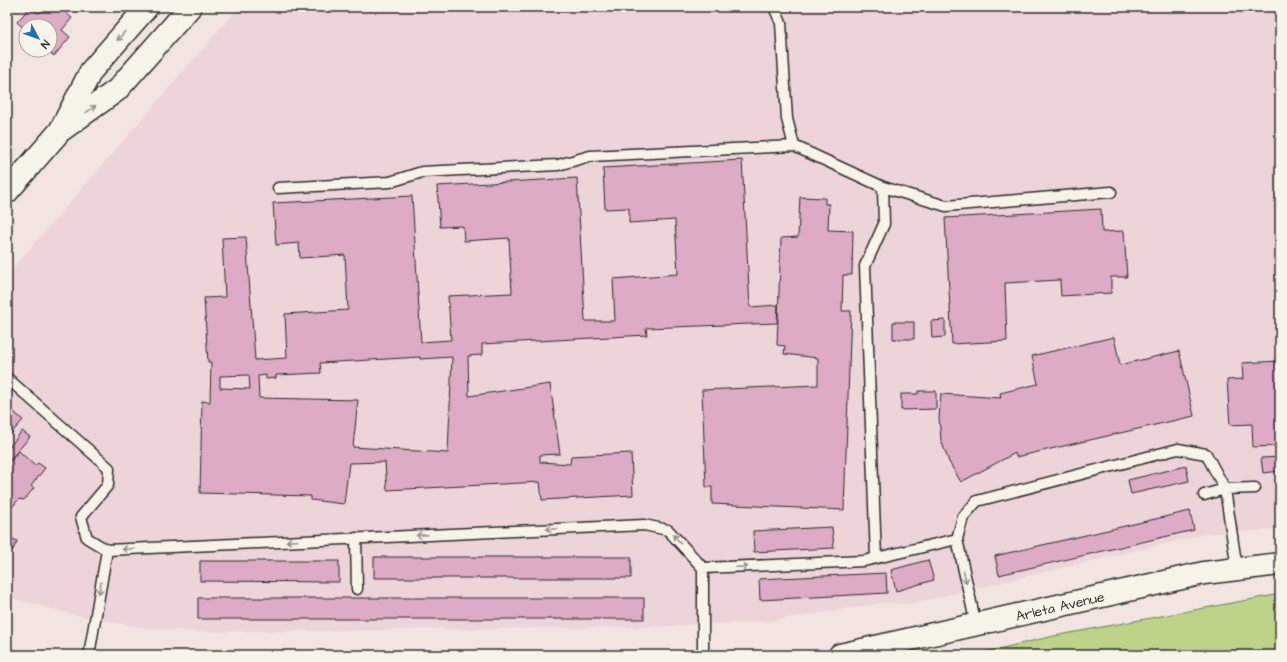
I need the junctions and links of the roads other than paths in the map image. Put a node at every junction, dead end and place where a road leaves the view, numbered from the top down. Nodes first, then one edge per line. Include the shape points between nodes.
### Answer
1 (147, 7) edge
2 (190, 7) edge
3 (774, 7) edge
4 (60, 132) junction
5 (794, 146) junction
6 (883, 187) junction
7 (278, 188) dead end
8 (7, 192) edge
9 (1111, 192) dead end
10 (7, 378) edge
11 (1255, 488) dead end
12 (1225, 489) junction
13 (1204, 495) dead end
14 (356, 538) junction
15 (957, 539) junction
16 (107, 550) junction
17 (876, 558) junction
18 (1280, 564) edge
19 (703, 568) junction
20 (1236, 569) junction
21 (357, 589) dead end
22 (976, 625) junction
23 (89, 655) edge
24 (703, 655) edge
25 (840, 655) edge

1 -> 4 main road via 91,71
4 -> 2 main road via 117,90
3 - 5 lane via 781,23 787,119
4 - 8 main road
5 - 6 lane
5 - 7 lane via 590,156 558,165 422,172 390,182
6 - 9 lane via 946,206
6 - 17 lane via 884,224 865,266
10 - 16 lane via 109,468 108,485 81,517 87,538
11 - 12 lane
12 - 13 lane
12 - 15 lane via 1206,454 1178,449 977,501 962,518
12 - 20 lane
14 -> 16 lane
19 -> 14 lane via 668,530 644,525
14 - 21 lane
15 - 17 lane
15 -> 22 lane
16 -> 23 lane
19 -> 17 lane via 864,561
18 - 20 main road, Arleta Avenue
19 - 24 lane
20 - 22 main road, Arleta Avenue via 1204,573
22 - 25 main road, Arleta Avenue

